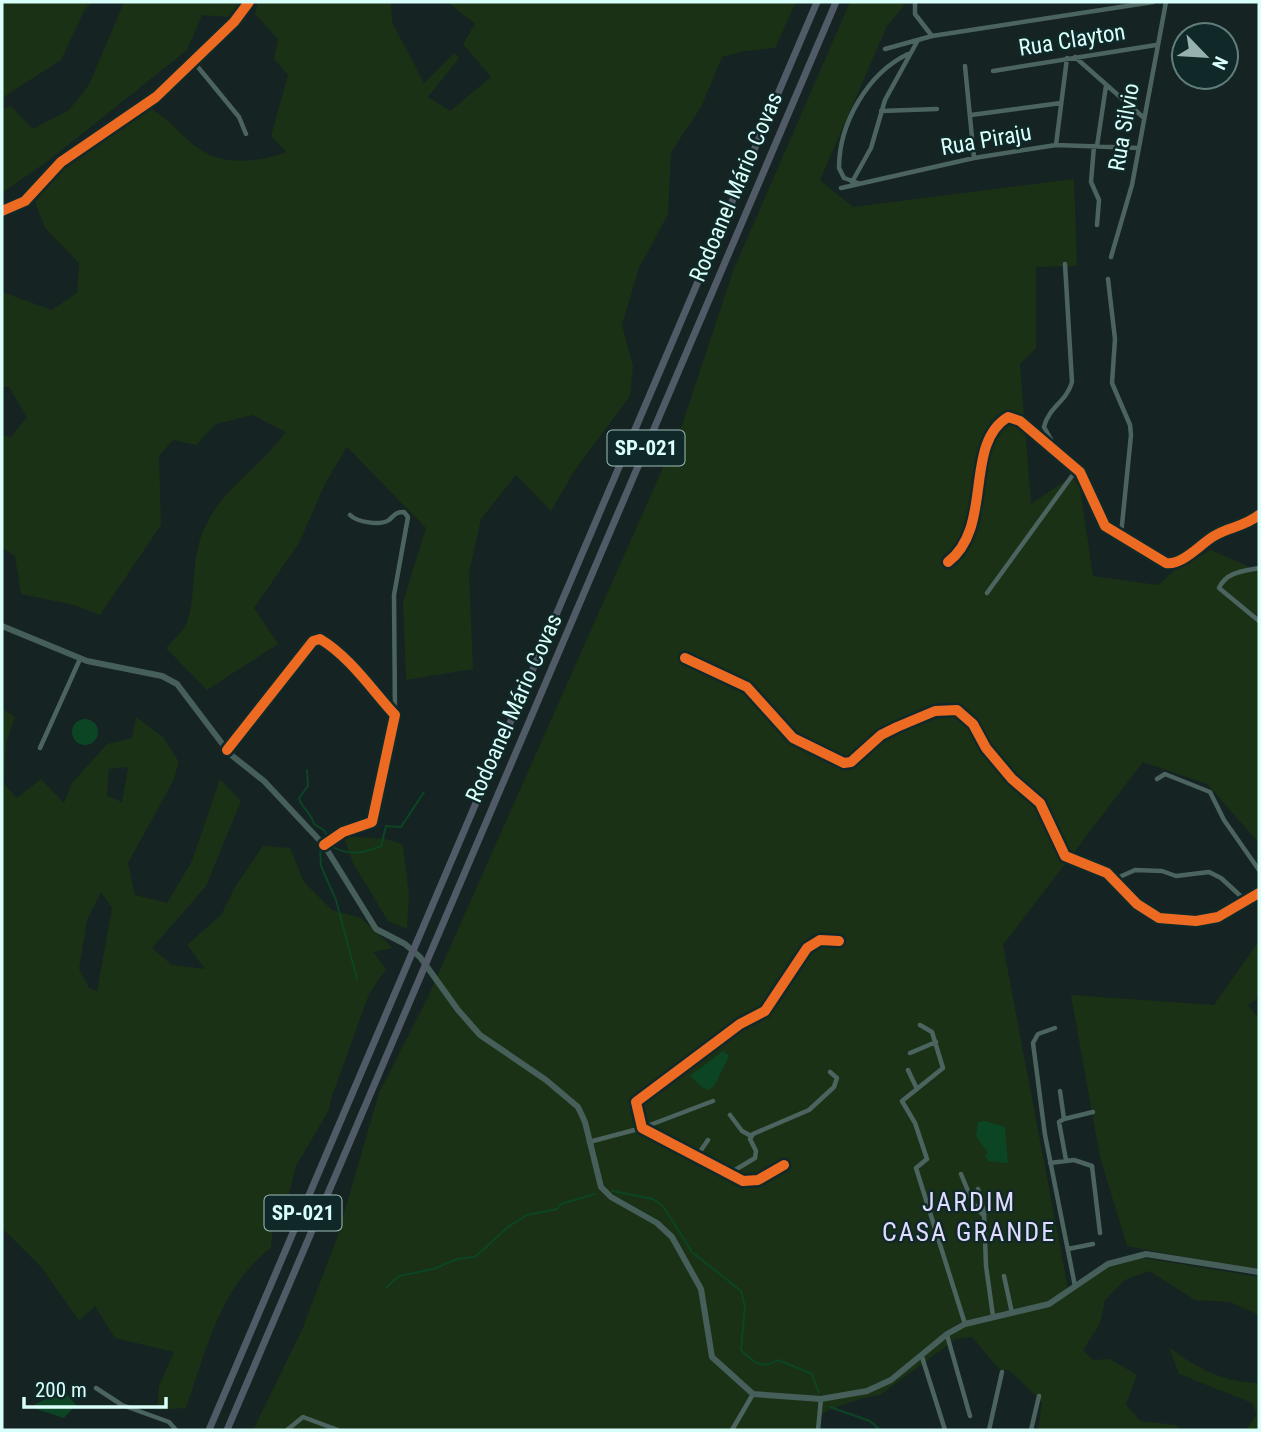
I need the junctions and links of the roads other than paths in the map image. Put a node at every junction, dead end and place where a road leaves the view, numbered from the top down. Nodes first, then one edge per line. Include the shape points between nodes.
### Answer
1 (249, 2) edge
2 (817, 2) edge
3 (835, 2) edge
4 (915, 2) edge
5 (1153, 2) edge
6 (1166, 2) edge
7 (932, 36) junction
8 (918, 39) junction
9 (1156, 45) junction
10 (884, 49) dead end
11 (908, 54) junction
12 (1075, 57) junction
13 (1066, 58) junction
14 (193, 60) junction
15 (965, 66) dead end
16 (993, 71) dead end
17 (1105, 86) junction
18 (1061, 103) junction
19 (937, 109) dead end
20 (881, 111) junction
21 (971, 115) junction
22 (1145, 119) junction
23 (246, 134) dead end
24 (1056, 145) junction
25 (1095, 146) junction
26 (1139, 148) junction
27 (974, 158) junction
28 (852, 182) junction
29 (860, 184) junction
30 (841, 188) dead end
31 (2, 211) edge
32 (1097, 225) dead end
33 (1111, 257) dead end
34 (1065, 264) dead end
35 (1108, 279) dead end
36 (1058, 453) junction
37 (1077, 469) junction
38 (350, 515) dead end
39 (1259, 515) edge
40 (1121, 535) junction
41 (948, 562) dead end
42 (1259, 568) edge
43 (987, 593) dead end
44 (1259, 621) edge
45 (2, 625) edge
46 (685, 658) dead end
47 (80, 659) junction
48 (395, 715) junction
49 (40, 748) dead end
50 (227, 750) junction
51 (1157, 779) dead end
52 (324, 845) junction
53 (1259, 870) edge
54 (1115, 879) junction
55 (1259, 893) edge
56 (1246, 901) junction
57 (839, 940) dead end
58 (920, 1025) dead end
59 (1055, 1028) dead end
60 (936, 1042) junction
61 (910, 1053) dead end
62 (908, 1070) dead end
63 (830, 1072) dead end
64 (917, 1088) junction
65 (1060, 1091) dead end
66 (713, 1101) dead end
67 (1093, 1112) dead end
68 (730, 1115) dead end
69 (1064, 1119) junction
70 (642, 1128) junction
71 (751, 1136) junction
72 (708, 1140) dead end
73 (589, 1142) junction
74 (697, 1156) junction
75 (1066, 1160) junction
76 (1050, 1163) junction
77 (784, 1165) dead end
78 (730, 1173) junction
79 (961, 1174) dead end
80 (978, 1189) dead end
81 (984, 1216) junction
82 (1100, 1233) dead end
83 (1093, 1244) dead end
84 (1068, 1249) junction
85 (1259, 1272) edge
86 (1004, 1276) dead end
87 (1075, 1287) junction
88 (1012, 1314) junction
89 (993, 1316) junction
90 (965, 1324) junction
91 (947, 1334) junction
92 (922, 1357) junction
93 (1002, 1371) dead end
94 (96, 1388) dead end
95 (753, 1394) junction
96 (1039, 1396) dead end
97 (821, 1399) junction
98 (970, 1416) dead end
99 (176, 1430) edge
100 (209, 1430) edge
101 (227, 1430) edge
102 (287, 1430) edge
103 (338, 1430) edge
104 (732, 1430) edge
105 (818, 1430) edge
106 (945, 1430) edge
107 (989, 1430) edge
108 (1031, 1430) edge

1 - 14 street
2 - 100 highway, Rodoanel Mário Covas / SP-021
3 - 101 highway, Rodoanel Mário Covas / SP-021
4 - 7 street via 915,14
5 - 7 street
6 - 9 street, Rua Silvio
7 - 8 street
8 - 10 street
8 - 11 street
9 - 12 street, Rua Clayton
9 - 22 street, Rua Silvio
11 - 20 street
11 - 28 street via 879,73 849,120 839,168
12 - 13 street, Rua Clayton
12 - 17 street
13 - 16 street, Rua Clayton
13 - 18 street
14 - 23 street via 239,117
14 - 31 street via 147,103 59,163 28,198
15 - 21 street
17 - 22 street
17 - 25 street
18 - 21 street
18 - 24 street
19 - 20 street
20 - 28 street via 871,148
21 - 27 street
22 - 26 street, Rua Silvio
24 - 25 street, Rua Piraju
24 - 27 street, Rua Piraju
25 - 26 street, Rua Piraju
25 - 32 street via 1091,182 1099,200
26 - 33 street, Rua Silvio
27 - 29 street, Rua Piraju
28 - 29 street
29 - 30 street, Rua Piraju
34 - 36 street via 1072,382 1044,427
35 - 40 street via 1115,339 1112,383 1131,435
36 - 37 street
36 - 41 street via 1013,418 996,427 988,445 974,525 961,550
37 - 40 street via 1101,520
37 - 43 street
38 - 48 street via 381,523 398,512 408,517 394,594
39 - 40 street via 1215,535 1170,564
42 - 44 street via 1231,574 1219,588
45 - 47 main road
46 - 54 street via 747,687 793,738 844,763 881,735 916,717 957,710 973,724 1012,779 1040,803 1065,856
47 - 49 street
47 - 50 main road via 172,680
48 - 50 street via 344,660 316,639
48 - 52 street via 372,822 343,832
50 - 52 main road via 267,784
51 - 53 street via 1165,774 1210,792
52 - 73 main road via 376,929 420,957 480,1035 578,1107
54 - 56 street via 1135,870 1176,876 1209,872
54 - 56 street via 1137,904 1159,918 1218,917
55 - 56 street
57 - 70 street via 820,940 807,948 765,1011 638,1098 636,1111
58 - 60 street via 932,1032
59 - 76 street via 1038,1034 1033,1044
60 - 61 street
60 - 64 street via 943,1068
62 - 64 street
63 - 71 street via 837,1078 836,1084 814,1107
64 - 90 street via 902,1101 927,1159 916,1168
65 - 69 street
66 - 70 street
67 - 69 street
68 - 71 street
69 - 75 street via 1059,1129
70 - 73 street
70 - 74 street
71 - 78 street via 755,1158
72 - 74 street
73 - 95 main road via 597,1177 607,1194 657,1223 675,1241 702,1294 712,1357
74 - 78 street
75 - 76 street
75 - 82 street via 1091,1166
76 - 84 street
77 - 78 street via 750,1182
79 - 81 street
80 - 81 street
81 - 89 street
83 - 84 street
84 - 87 street
85 - 87 main road via 1146,1254 1115,1260
86 - 88 street
87 - 88 main road via 1049,1304
88 - 89 main road
89 - 90 main road
90 - 91 main road
91 - 92 main road
91 - 98 street
92 - 97 main road via 891,1380 853,1395
92 - 106 street
93 - 107 street
94 - 99 street via 122,1405 169,1422
95 - 97 main road
95 - 104 street
96 - 108 street
97 - 105 street
102 - 103 street via 303,1417

